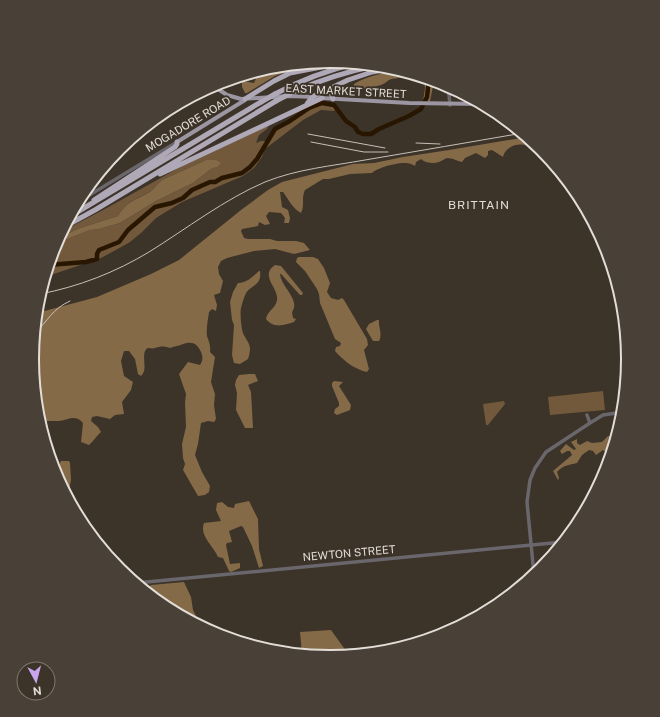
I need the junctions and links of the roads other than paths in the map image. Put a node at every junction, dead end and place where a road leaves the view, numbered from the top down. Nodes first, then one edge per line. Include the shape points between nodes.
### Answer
1 (316, 68) edge
2 (340, 68) edge
3 (361, 69) edge
4 (378, 72) edge
5 (333, 87) junction
6 (219, 90) edge
7 (449, 93) edge
8 (227, 95) junction
9 (312, 97) junction
10 (322, 98) junction
11 (245, 99) junction
12 (333, 99) junction
13 (472, 104) edge
14 (450, 105) junction
15 (306, 106) junction
16 (231, 109) junction
17 (177, 142) junction
18 (125, 192) junction
19 (89, 195) edge
20 (79, 211) edge
21 (79, 211) edge
22 (73, 222) edge
23 (615, 413) edge
24 (587, 415) dead end
25 (590, 423) junction
26 (555, 543) edge
27 (531, 545) junction
28 (533, 567) edge
29 (144, 582) edge

1 - 11 highway via 278,78
2 - 20 highway, bridge via 275,94
3 - 18 highway, bridge via 334,76 292,92
4 - 5 highway
5 - 9 highway
5 - 12 highway
6 - 8 main road, EAST MARKET STREET
7 - 14 street
8 - 11 main road, EAST MARKET STREET
8 - 16 main road via 232,101
9 - 10 main road, EAST MARKET STREET
9 - 11 main road, EAST MARKET STREET
9 - 15 highway
10 - 12 main road, EAST MARKET STREET
10 - 15 highway
11 - 16 main road, MOGADORE ROAD
12 - 14 main road, EAST MARKET STREET
13 - 14 main road, EAST MARKET STREET
15 - 18 highway
16 - 17 main road, MOGADORE ROAD
17 - 19 street, MOGADORE ROAD
17 - 21 highway via 175,147
18 - 22 highway
23 - 25 street via 603,415
24 - 25 street
25 - 27 street via 546,452 533,472 527,498
26 - 27 street, NEWTON STREET
27 - 28 street
27 - 29 street, NEWTON STREET

